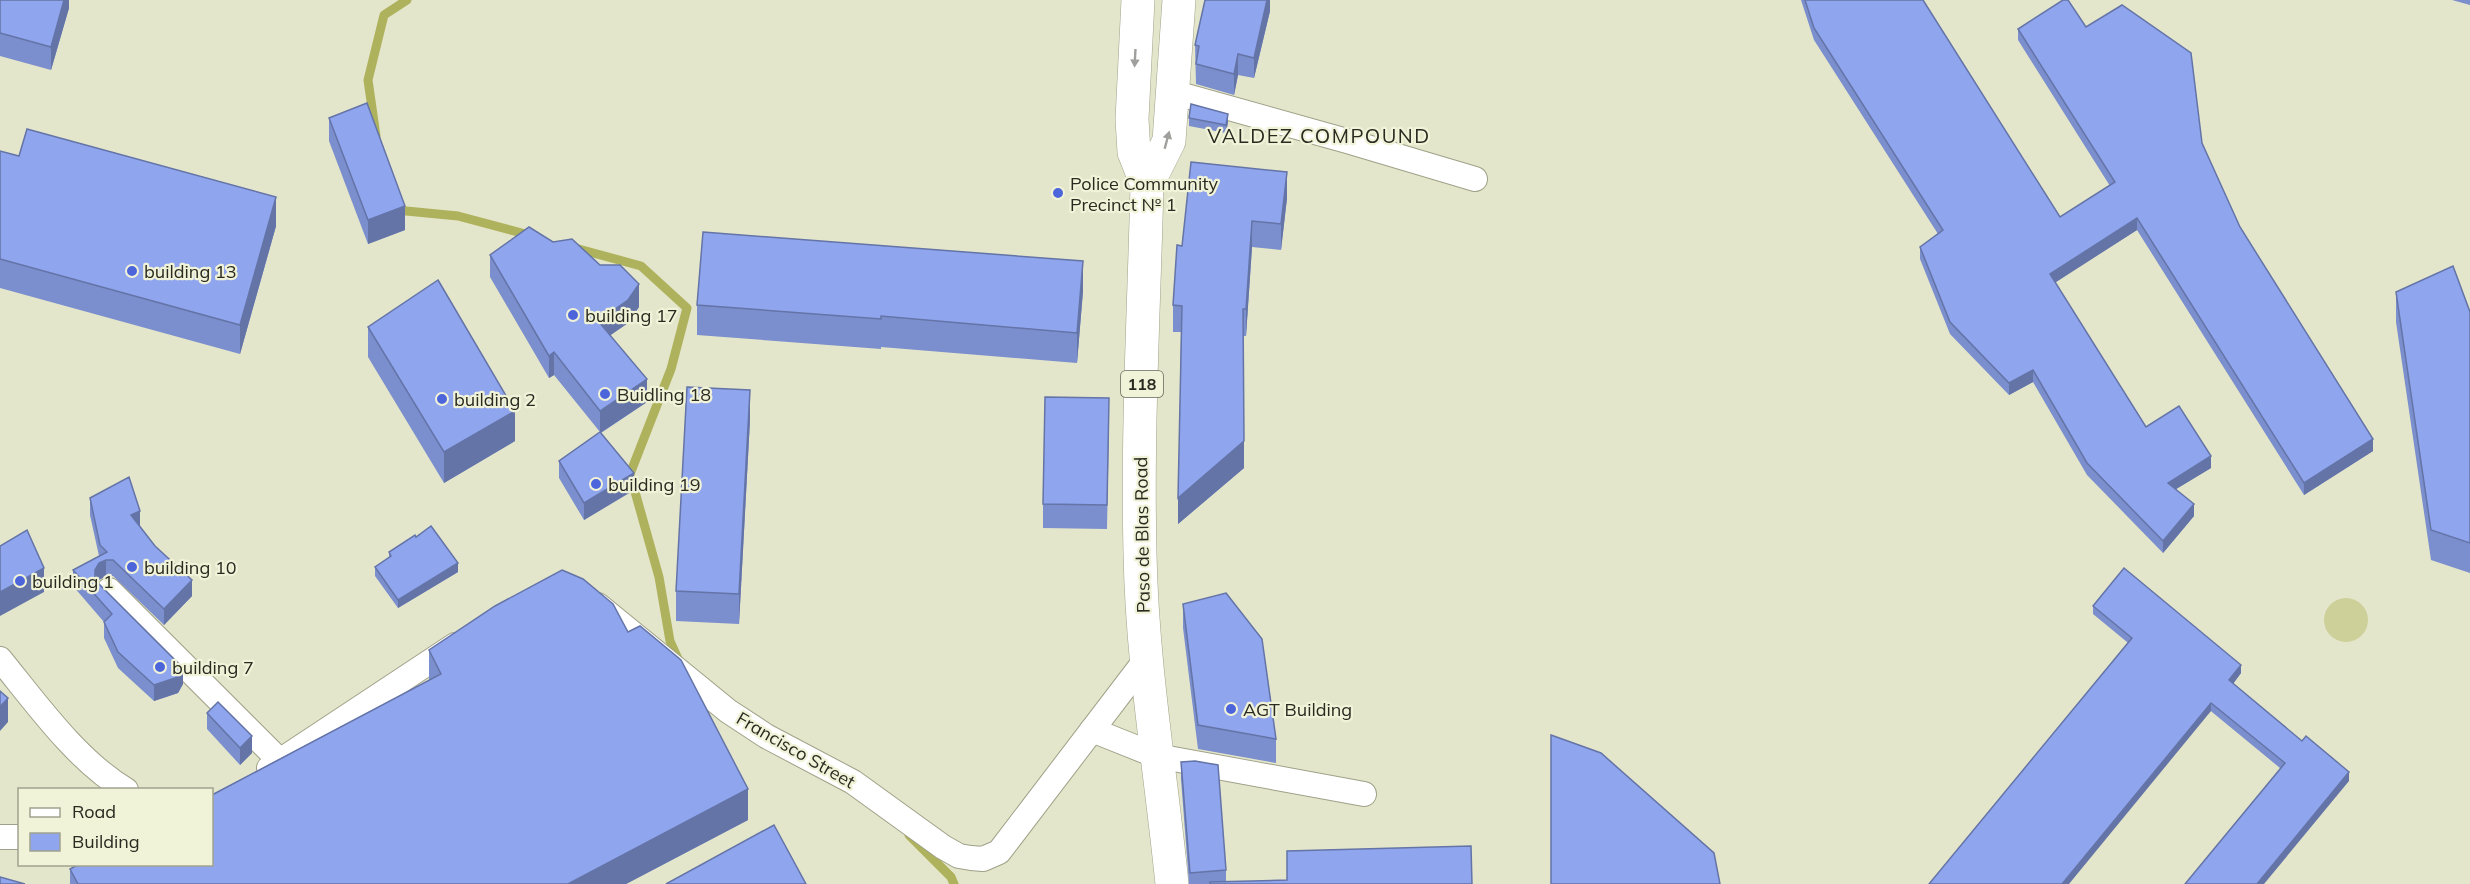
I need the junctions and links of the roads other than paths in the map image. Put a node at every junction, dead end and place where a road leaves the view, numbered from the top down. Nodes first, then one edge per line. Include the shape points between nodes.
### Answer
1 (1138, 0) edge
2 (1179, 0) edge
3 (1172, 93) junction
4 (1475, 179) dead end
5 (1148, 185) junction
6 (581, 589) edge
7 (109, 591) edge
8 (470, 635) edge
9 (1147, 658) junction
10 (0, 659) edge
11 (1092, 730) junction
12 (1157, 756) junction
13 (280, 761) junction
14 (250, 780) edge
15 (124, 788) edge
16 (1364, 794) dead end
17 (0, 837) edge
18 (18, 837) edge
19 (1172, 884) edge

1 -> 5 main road, Paso de Blas Road / 118 via 1132,119 1134,152
2 - 3 main road, Paso de Blas Road / 118
3 - 4 street
5 -> 3 main road, Paso de Blas Road / 118 via 1169,141
5 - 9 main road, Paso de Blas Road / 118 via 1139,482
6 - 11 street, Francisco Street via 728,711 853,782 959,856 983,859 999,852
7 - 13 street
8 - 13 street
9 - 11 street, Francisco Street
9 - 12 main road, Paso de Blas Road / 118
10 - 15 street via 106,778
11 - 12 street
12 - 16 street
12 - 19 main road, Paso de Blas Road / 118
13 - 14 street
17 - 18 street

